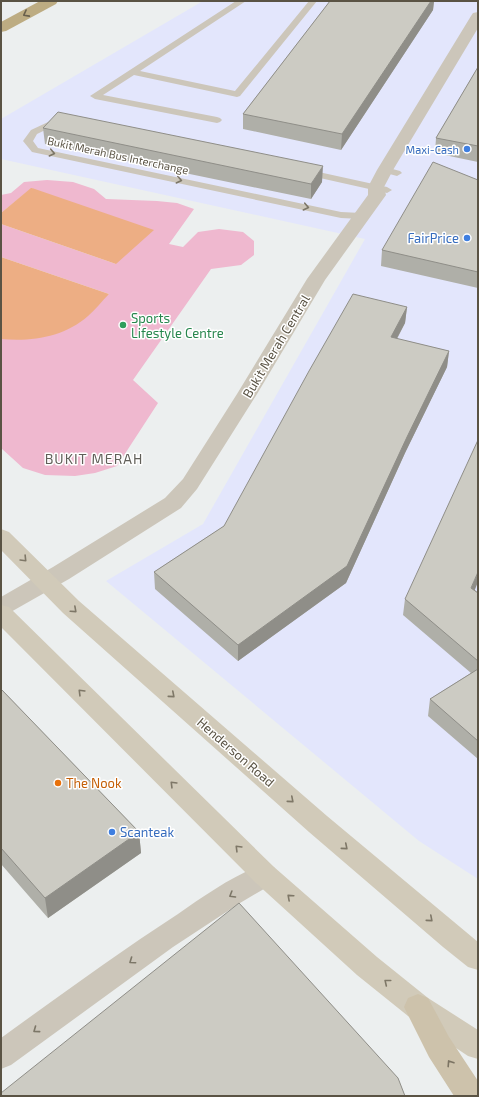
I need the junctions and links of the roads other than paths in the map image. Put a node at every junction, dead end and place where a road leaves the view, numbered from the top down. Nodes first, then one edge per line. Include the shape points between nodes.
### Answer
1 (51, 1) edge
2 (242, 1) edge
3 (313, 1) edge
4 (478, 16) edge
5 (1, 28) edge
6 (478, 34) edge
7 (132, 72) junction
8 (217, 120) dead end
9 (67, 121) edge
10 (292, 169) edge
11 (391, 172) junction
12 (380, 191) junction
13 (361, 216) junction
14 (1, 537) edge
15 (46, 582) junction
16 (1, 607) edge
17 (1, 613) edge
18 (265, 875) junction
19 (478, 958) edge
20 (418, 1007) junction
21 (478, 1046) edge
22 (1, 1055) edge
23 (471, 1096) edge

1 -> 5 highway
2 - 7 lane
3 - 7 lane via 238,94
4 - 11 street, Bukit Merah Central
6 - 11 street, Bukit Merah Central
7 - 8 lane via 95,96
9 -> 13 lane, Bukit Merah Bus Interchange via 59,119 34,132 28,141 35,150 341,215
10 - 12 lane
11 - 12 street, Bukit Merah Central
12 - 13 street, Bukit Merah Central
13 - 15 street, Bukit Merah Central via 316,280 190,484 173,503
14 -> 15 main road, Henderson Road
15 - 16 street, Bukit Merah Central
15 -> 19 main road, Henderson Road via 71,607 318,824
18 -> 17 main road
20 -> 18 main road via 367,966
18 -> 22 street via 164,939
20 - 21 main road
23 -> 20 main road via 439,1047

